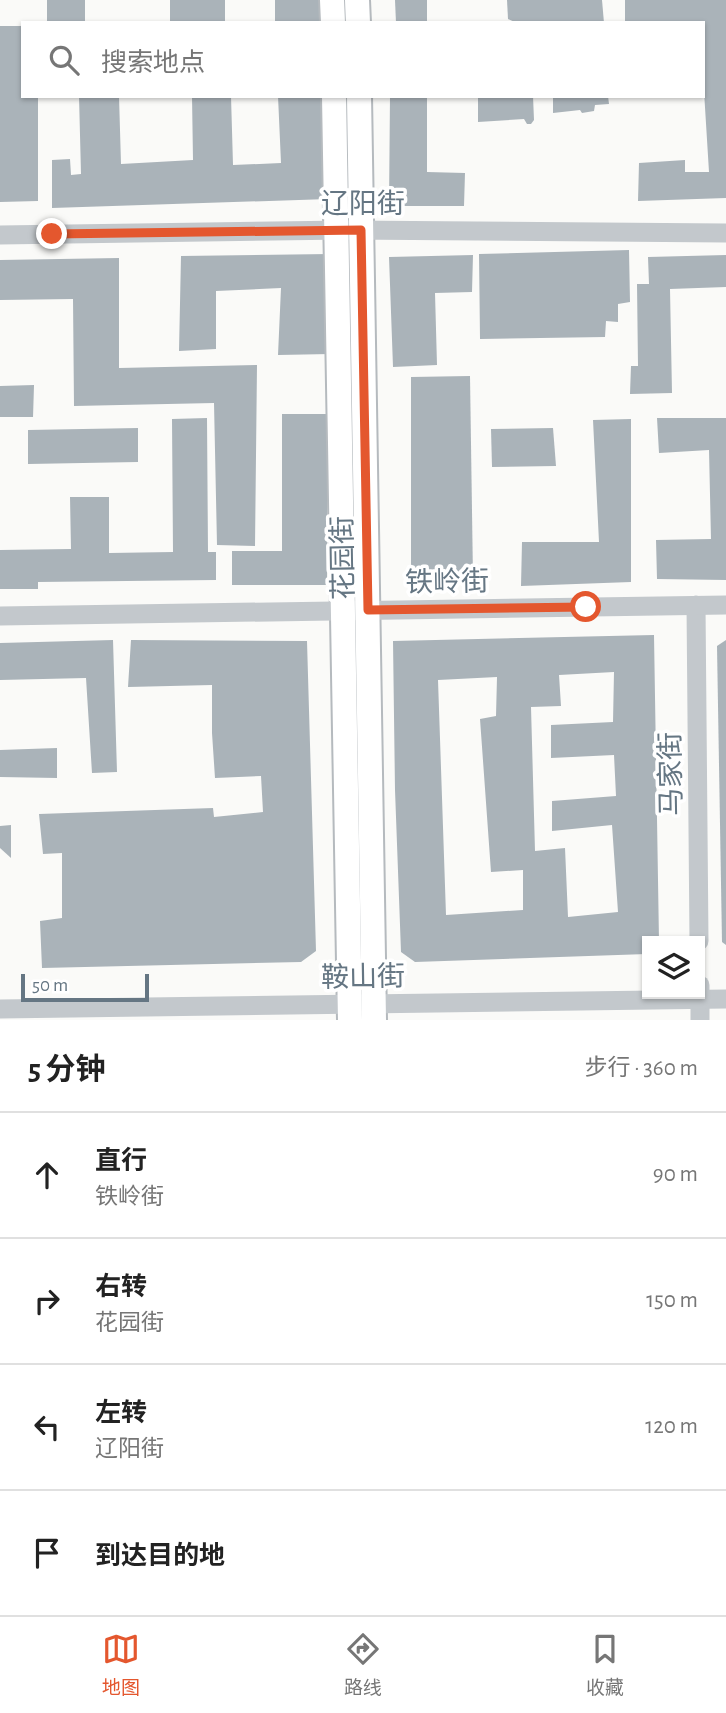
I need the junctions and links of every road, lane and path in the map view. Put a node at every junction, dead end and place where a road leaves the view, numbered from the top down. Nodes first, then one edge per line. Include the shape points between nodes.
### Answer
1 (332, 0) edge
2 (358, 0) edge
3 (333, 21) edge
4 (358, 21) edge
5 (334, 98) edge
6 (359, 98) edge
7 (336, 230) junction
8 (361, 230) junction
9 (726, 233) edge
10 (0, 235) edge
11 (696, 605) junction
12 (726, 605) edge
13 (368, 610) junction
14 (343, 611) junction
15 (0, 616) edge
16 (699, 936) edge
17 (705, 993) edge
18 (642, 995) edge
19 (700, 999) edge
20 (726, 999) edge
21 (0, 1009) edge
22 (362, 1012) edge
23 (700, 1020) edge

1 - 3 main road
2 - 4 main road
5 - 7 main road, 花园街
6 - 8 main road, 花园街
7 - 8 street, 辽阳街
7 - 10 street, 辽阳街
7 - 14 main road, 花园街
8 - 9 street, 辽阳街
8 - 13 main road, 花园街
11 - 12 street, 铁岭街
11 - 13 street, 铁岭街
11 - 16 street, 马家街
13 - 14 street, 铁岭街
13 - 22 main road, 花园街
14 - 15 street, 铁岭街
14 - 22 main road, 花园街
17 - 20 street, 鞍山街
18 - 22 street, 鞍山街
19 - 23 street
21 - 22 street, 鞍山街

